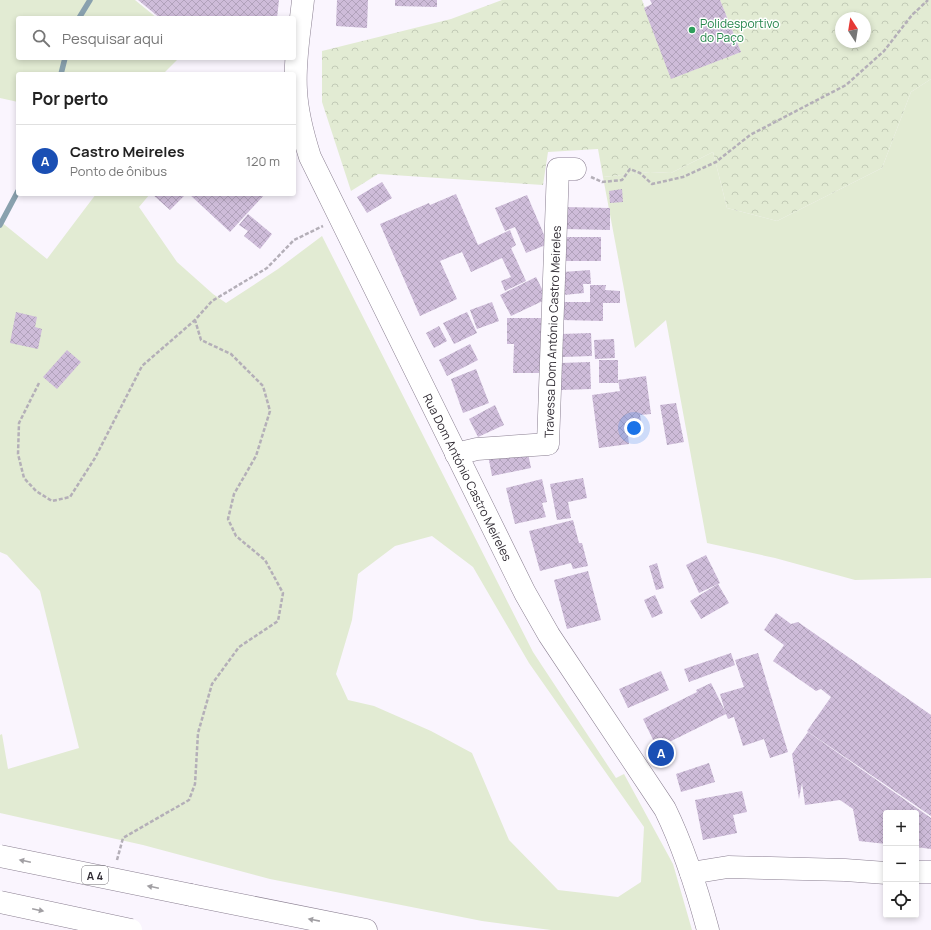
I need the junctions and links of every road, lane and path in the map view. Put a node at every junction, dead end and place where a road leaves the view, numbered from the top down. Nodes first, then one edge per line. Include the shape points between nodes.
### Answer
1 (303, 0) edge
2 (928, 0) edge
3 (575, 169) joint
4 (340, 218) junction
5 (195, 320) junction
6 (39, 383) dead end
7 (456, 454) junction
8 (0, 856) edge
9 (116, 861) dead end
10 (919, 872) edge
11 (931, 872) edge
12 (691, 873) junction
13 (883, 874) edge
14 (0, 902) edge
15 (131, 930) edge
16 (366, 930) edge
17 (708, 930) edge

1 - 4 main road, Rua Dom António Castro Meireles via 296,73 298,108 310,157
2 - 3 path via 912,15 884,51 846,85 750,135 716,162 683,177 652,184 640,173 630,169 622,180 602,182
3 - 7 main road, Travessa Dom António Castro Meireles via 558,169 548,444
4 - 5 path via 294,240 267,268 212,301
4 - 7 main road, Rua Dom António Castro Meireles
5 - 6 path via 142,366 95,458 70,497 52,501 36,491 24,478 18,454 19,423
5 - 9 path via 201,340 231,354 263,386 270,411 256,456 234,494 228,519 236,536 265,560 284,593 278,621 239,647 212,684 198,733 195,784 189,800 123,838
7 - 12 main road, Rua Dom António Castro Meireles via 525,593 549,635 665,809 679,837
16 -> 8 main road, A 4, bridge
10 - 11 main road
12 - 13 main road via 728,867 845,870
12 - 17 main road, Rua Dom António Castro Meireles
14 -> 15 main road, bridge

